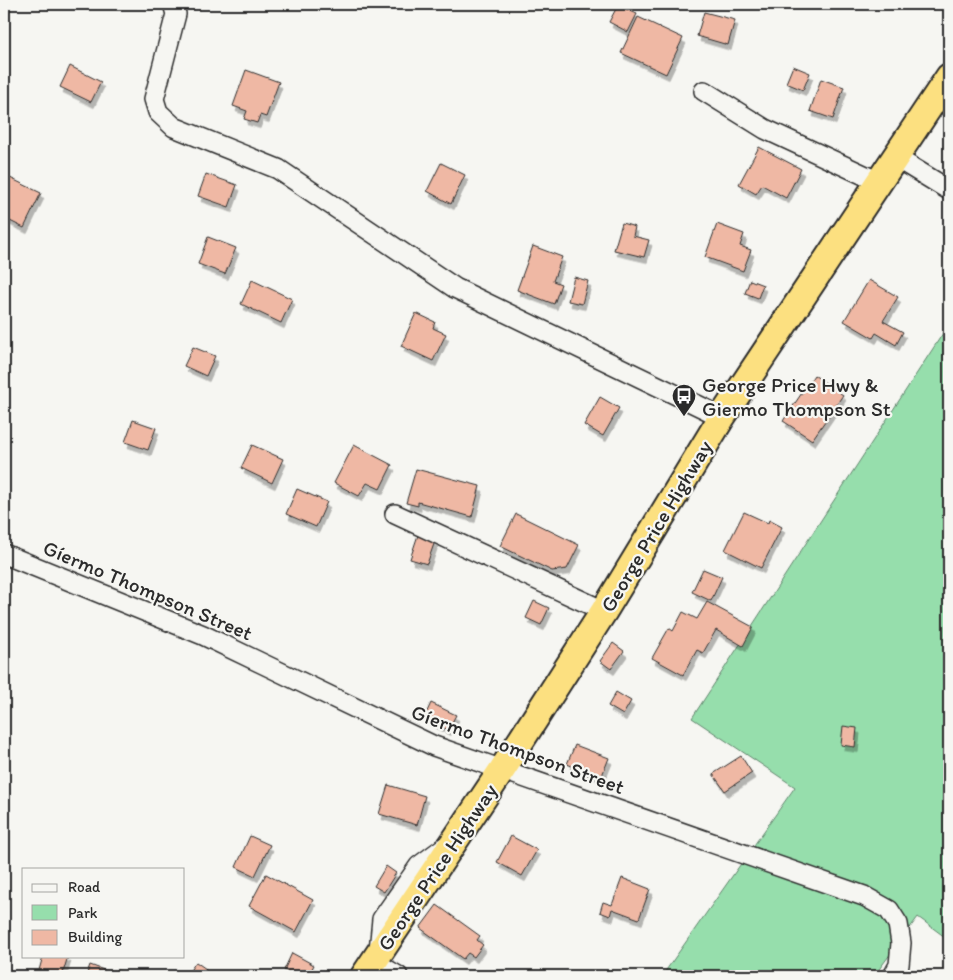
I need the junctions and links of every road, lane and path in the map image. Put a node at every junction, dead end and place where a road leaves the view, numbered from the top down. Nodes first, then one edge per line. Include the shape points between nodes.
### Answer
1 (173, 4) edge
2 (949, 77) edge
3 (704, 91) dead end
4 (895, 156) junction
5 (879, 182) junction
6 (949, 190) edge
7 (722, 417) junction
8 (395, 514) dead end
9 (4, 554) edge
10 (604, 611) junction
11 (502, 770) junction
12 (372, 964) edge
13 (901, 972) edge
14 (398, 976) edge

1 - 7 street via 176,14 154,99 158,112 174,127 278,169 454,288
2 - 4 highway, George Price Highway
3 - 5 street via 765,129
4 - 5 highway, George Price Highway
4 - 6 street
5 - 7 highway, George Price Highway
7 - 10 highway, George Price Highway
8 - 10 street
9 - 11 street, Gíermo Thompson Street via 203,635 434,746
10 - 11 highway, George Price Highway
11 - 12 highway, George Price Highway
11 - 13 street, Gíermo Thompson Street via 864,896 889,910 898,924
12 - 14 street

